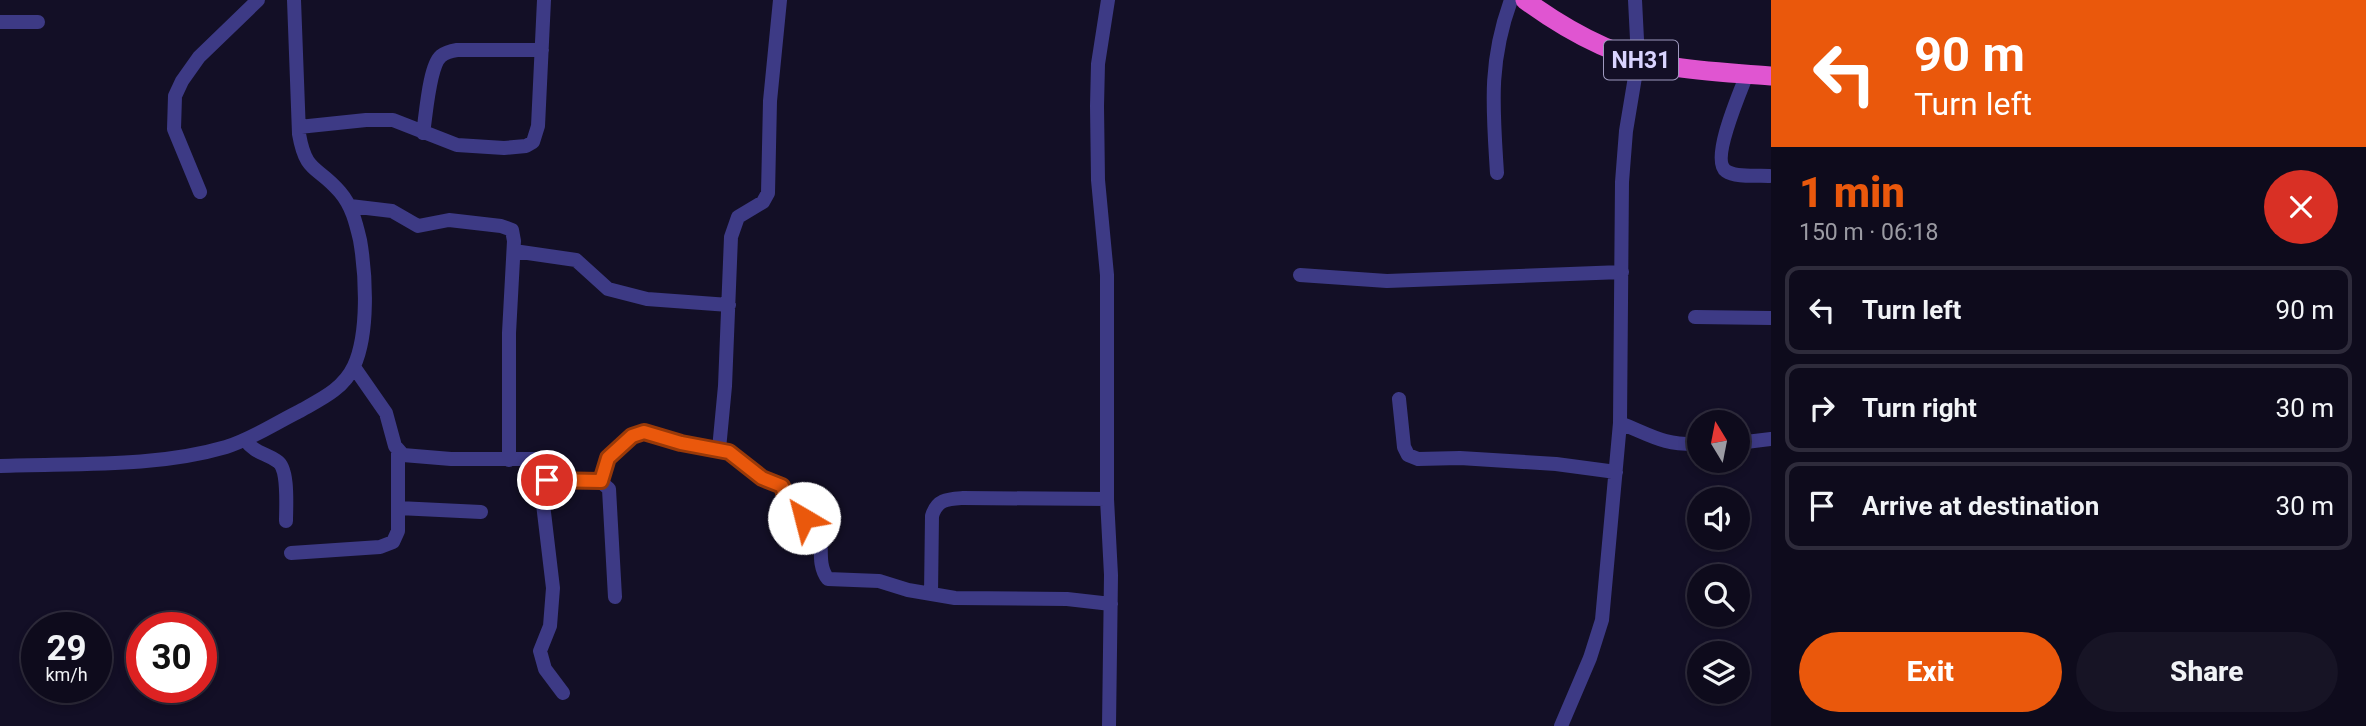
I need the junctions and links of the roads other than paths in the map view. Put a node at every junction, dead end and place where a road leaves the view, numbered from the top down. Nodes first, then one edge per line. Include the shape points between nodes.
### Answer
1 (258, 0) edge
2 (294, 0) edge
3 (544, 0) edge
4 (780, 0) edge
5 (1108, 0) edge
6 (1511, 0) edge
7 (1525, 0) edge
8 (1635, 0) edge
9 (0, 22) edge
10 (38, 22) dead end
11 (542, 50) junction
12 (1638, 59) junction
13 (1747, 74) junction
14 (1771, 76) edge
15 (299, 127) junction
16 (423, 133) junction
17 (1497, 173) dead end
18 (1769, 176) edge
19 (200, 192) dead end
20 (350, 206) junction
21 (513, 251) junction
22 (1622, 272) junction
23 (1300, 275) dead end
24 (729, 305) junction
25 (1695, 317) dead end
26 (1771, 318) edge
27 (354, 367) junction
28 (1399, 399) dead end
29 (1620, 423) junction
30 (1771, 439) edge
31 (245, 440) junction
32 (1750, 442) edge
33 (1687, 444) edge
34 (719, 449) junction
35 (398, 452) junction
36 (509, 460) junction
37 (0, 466) edge
38 (1616, 472) junction
39 (547, 480) junction
40 (601, 481) junction
41 (1107, 499) junction
42 (398, 508) junction
43 (481, 512) dead end
44 (286, 521) dead end
45 (291, 553) dead end
46 (931, 594) junction
47 (615, 597) dead end
48 (1111, 604) junction
49 (562, 693) dead end
50 (1109, 726) edge
51 (1561, 726) edge

1 - 19 street via 199,57 175,96 174,129
2 - 15 street
3 - 11 street
4 - 24 street via 770,101 768,192 763,202 738,217 734,225
5 - 41 street via 1097,106 1107,275
6 - 17 street via 1493,76
7 - 12 highway, NH31 via 1566,27
8 - 12 street
9 - 10 street
11 - 16 street via 446,52 439,57 432,76
11 - 16 street via 538,127 533,142 475,148
12 - 13 highway, NH31
12 - 22 street via 1624,157
13 - 14 highway, NH31
13 - 18 street via 1724,139 1722,166 1732,173
15 - 16 street via 380,119
15 - 20 street via 308,165
20 - 21 street via 392,211 418,226 449,220 506,227 513,234
20 - 27 street via 364,280 363,323
21 - 24 street via 576,260 615,291 647,299
21 - 36 street
22 - 23 street via 1387,281
22 - 29 street
24 - 34 street
25 - 26 street
27 - 31 street via 326,397
27 - 35 street via 386,413
28 - 38 street via 1404,447 1418,459 1556,464
29 - 33 street via 1652,438
29 - 38 street
30 - 32 street
31 - 37 street via 163,459
31 - 44 street via 284,469
34 - 40 street via 638,433 608,458
34 - 46 street via 782,486 792,514 818,521 821,562 828,579 880,581
35 - 36 street via 428,458
35 - 42 street
36 - 39 street via 541,460
38 - 51 street via 1602,620
39 - 40 street
39 - 49 street via 543,504 553,598 550,626 540,651 545,669
40 - 47 street via 610,494
41 - 46 street via 940,501 932,516
41 - 48 street
42 - 43 street
42 - 45 street via 397,537 387,545
46 - 48 street
48 - 50 street

